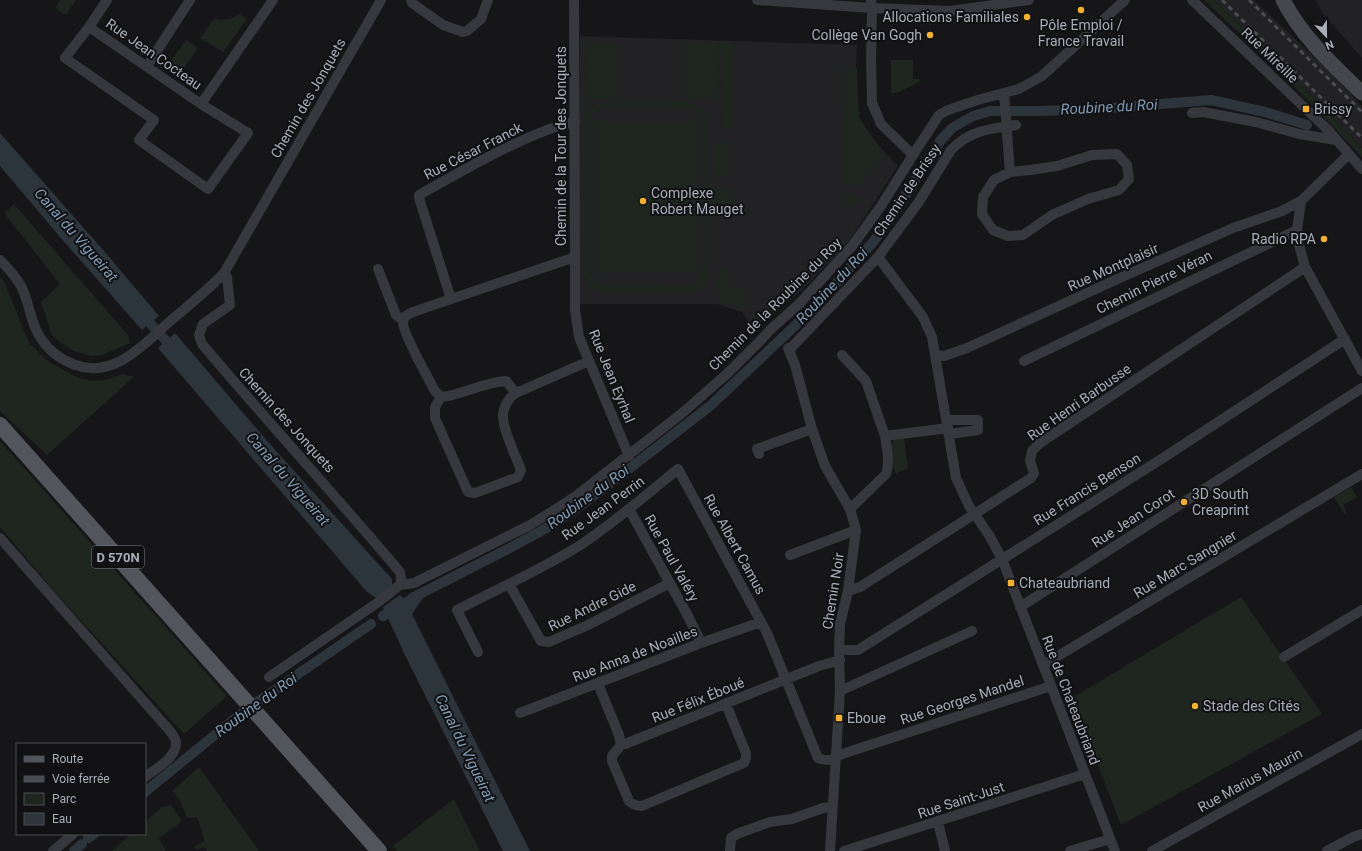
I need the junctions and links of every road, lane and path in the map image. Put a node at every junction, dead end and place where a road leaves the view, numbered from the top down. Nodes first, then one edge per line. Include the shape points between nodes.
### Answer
1 (107, 0) edge
2 (190, 0) edge
3 (273, 0) edge
4 (380, 0) edge
5 (411, 0) edge
6 (488, 0) edge
7 (574, 0) edge
8 (757, 0) edge
9 (1029, 0) edge
10 (1125, 0) edge
11 (1192, 0) edge
12 (1283, 0) edge
13 (871, 4) edge
14 (89, 27) junction
15 (147, 66) junction
16 (1362, 93) edge
17 (1004, 97) junction
18 (200, 104) junction
19 (1192, 113) dead end
20 (575, 122) junction
21 (1009, 125) junction
22 (1336, 140) junction
23 (1349, 154) junction
24 (912, 156) junction
25 (1362, 170) edge
26 (1010, 172) junction
27 (1301, 200) junction
28 (1297, 230) junction
29 (575, 257) junction
30 (878, 257) junction
31 (0, 260) edge
32 (1306, 268) junction
33 (378, 269) dead end
34 (224, 273) junction
35 (451, 299) junction
36 (405, 317) junction
37 (1345, 339) junction
38 (789, 349) joint
39 (842, 355) dead end
40 (935, 355) junction
41 (589, 361) junction
42 (1024, 361) dead end
43 (1362, 371) edge
44 (1362, 388) edge
45 (516, 393) junction
46 (440, 397) junction
47 (0, 425) edge
48 (947, 427) junction
49 (812, 429) junction
50 (885, 436) junction
51 (759, 454) dead end
52 (628, 456) junction
53 (678, 469) joint
54 (1362, 474) edge
55 (629, 509) junction
56 (850, 509) junction
57 (974, 514) junction
58 (856, 530) junction
59 (0, 538) edge
60 (790, 555) dead end
61 (1002, 559) junction
62 (670, 583) junction
63 (509, 584) junction
64 (397, 587) junction
65 (848, 591) junction
66 (1020, 607) junction
67 (1362, 610) edge
68 (761, 622) junction
69 (972, 631) dead end
70 (701, 643) junction
71 (478, 652) dead end
72 (840, 655) junction
73 (1284, 657) dead end
74 (1043, 665) junction
75 (270, 677) dead end
76 (786, 679) junction
77 (598, 684) junction
78 (1051, 686) junction
79 (840, 692) junction
80 (726, 704) junction
81 (520, 713) dead end
82 (1362, 734) edge
83 (621, 744) junction
84 (836, 758) junction
85 (1085, 774) junction
86 (146, 776) edge
87 (832, 807) junction
88 (938, 822) junction
89 (1362, 834) edge
90 (72, 835) edge
91 (1110, 838) junction
92 (53, 851) edge
93 (379, 851) edge
94 (730, 851) edge
95 (830, 851) edge
96 (844, 851) edge
97 (945, 851) edge
98 (1070, 851) edge
99 (1115, 851) edge
100 (1152, 851) edge
101 (1327, 851) edge

1 - 14 street
2 - 15 street
3 - 18 street
4 - 34 street, Chemin des Jonquets
5 - 6 street via 443,25 463,32 481,19
7 - 20 street, Chemin de la Tour des Jonquets
8 - 13 street
9 - 13 street via 957,10
10 - 17 street, Chemin de la Roubine du Roy via 1042,76
11 - 22 street, Rue Mireille
12 - 16 main road via 1292,16 1319,50
13 - 24 street via 872,103 882,124
14 - 15 street, Rue Jean Cocteau
14 - 18 street, Rue Jean Cocteau via 65,58 154,120 139,140 208,189 248,133
15 - 18 street, Rue Jean Cocteau
17 - 21 street
17 - 24 street, Chemin de la Roubine du Roy via 948,110 939,115
19 - 22 street via 1203,112 1248,120 1299,134
20 - 29 street, Chemin de la Tour des Jonquets
20 - 35 street, Rue César Franck via 516,142 420,195 418,198
21 - 26 street
21 - 30 street, Chemin de Brissy via 976,133 951,150 918,203
22 - 23 street, Rue Mireille
23 - 25 street, Rue Mireille
23 - 27 street, Rue Montplaisir
24 - 52 street, Chemin de la Roubine du Roy via 857,240 815,287 728,372
26 - 26 street via 994,180 983,197 982,214 992,230 1008,236 1023,235 1052,215 1088,199 1119,190 1130,179 1127,165 1116,154 1092,155 1057,166
27 - 28 street
27 - 40 street, Rue Montplaisir via 1282,211 1233,228 967,348 944,356
28 - 32 street
28 - 42 street, Chemin Pierre Véran
29 - 35 street, Chemin de la Tour des Jonquets
29 - 41 street, Rue Jean Eyrhal via 575,310 579,336
30 - 38 street, Chemin de Brissy
30 - 40 street, Rue de Chateaubriand via 924,316
31 - 34 street, Chemin des Jonquets via 21,286 34,326 48,348 69,362 84,368 96,369 124,359 144,345
32 - 37 street
32 - 57 street, Rue Henri Barbusse via 1040,443 1032,451 1030,461 1034,473 1031,478
33 - 36 street via 396,315
34 - 64 street, Chemin des Jonquets via 227,277 230,305 203,324 199,336 202,344 400,572 401,579
35 - 36 street, Chemin de la Tour des Jonquets
36 - 46 street via 402,324 408,338
37 - 43 street
37 - 61 street, Rue Francis Benson
38 - 49 street, Chemin Noir
39 - 50 street via 866,381
40 - 48 street, Rue de Chateaubriand
41 - 45 street
41 - 52 street, Rue Jean Eyrhal
44 - 66 street, Rue Jean Corot
45 - 46 street via 506,381 494,381 451,396
45 - 46 street via 502,415 521,470 518,477 475,493 468,492 435,418 435,407
47 - 93 main road, D 570N
48 - 50 street
48 - 57 street, Rue de Chateaubriand via 956,478
49 - 51 street via 757,449
49 - 56 street, Chemin Noir via 825,466
50 - 56 street via 888,468 886,474
52 - 64 street, Chemin de la Roubine du Roy via 576,496 530,525 414,583
53 - 55 street, Rue Jean Perrin
53 - 68 street, Rue Albert Camus
54 - 74 street, Rue Marc Sangnier
55 - 62 street, Rue Paul Valéry
55 - 63 street, Rue Jean Perrin via 578,546
56 - 58 street, Chemin Noir
57 - 61 street, Rue de Chateaubriand
57 - 65 street, Rue Henri Barbusse
58 - 60 street
58 - 65 street, Chemin Noir
59 - 86 street via 170,731 176,742 175,750
61 - 66 street, Rue de Chateaubriand
61 - 72 street, Rue Francis Benson via 858,650
62 - 63 street, Rue Andre Gide via 588,626 549,642 541,641
62 - 70 street, Rue Paul Valéry
63 - 71 street, Rue Jean Perrin via 457,610
64 - 75 street
65 - 72 street, Chemin Noir via 840,624
66 - 74 street, Rue de Chateaubriand
67 - 73 street
68 - 70 street, Rue Anna de Noailles
68 - 76 street, Rue Albert Camus
69 - 79 street
70 - 77 street, Rue Anna de Noailles
72 - 76 street, Rue Félix Éboué
72 - 79 street, Chemin Noir
74 - 78 street, Rue de Chateaubriand
76 - 80 street, Rue Félix Éboué
76 - 84 street, Rue Albert Camus via 818,758 824,761
77 - 81 street, Rue Anna de Noailles
77 - 83 street
78 - 84 street, Rue Georges Mandel
78 - 85 street, Rue de Chateaubriand
79 - 84 street, Chemin Noir
80 - 83 street, Rue Félix Éboué via 654,734
80 - 83 street via 746,753 744,763 642,806 629,800 612,761 612,756
82 - 100 street, Rue Marius Maurin
84 - 87 street, Chemin Noir
85 - 88 street, Rue Saint-Just
85 - 91 street, Rue de Chateaubriand
87 - 94 street via 792,819 770,822 737,834 731,838
87 - 95 street, Chemin Noir
88 - 96 street, Rue Saint-Just
88 - 97 street
89 - 101 street
90 - 92 street
91 - 98 street
91 - 99 street, Rue de Chateaubriand

